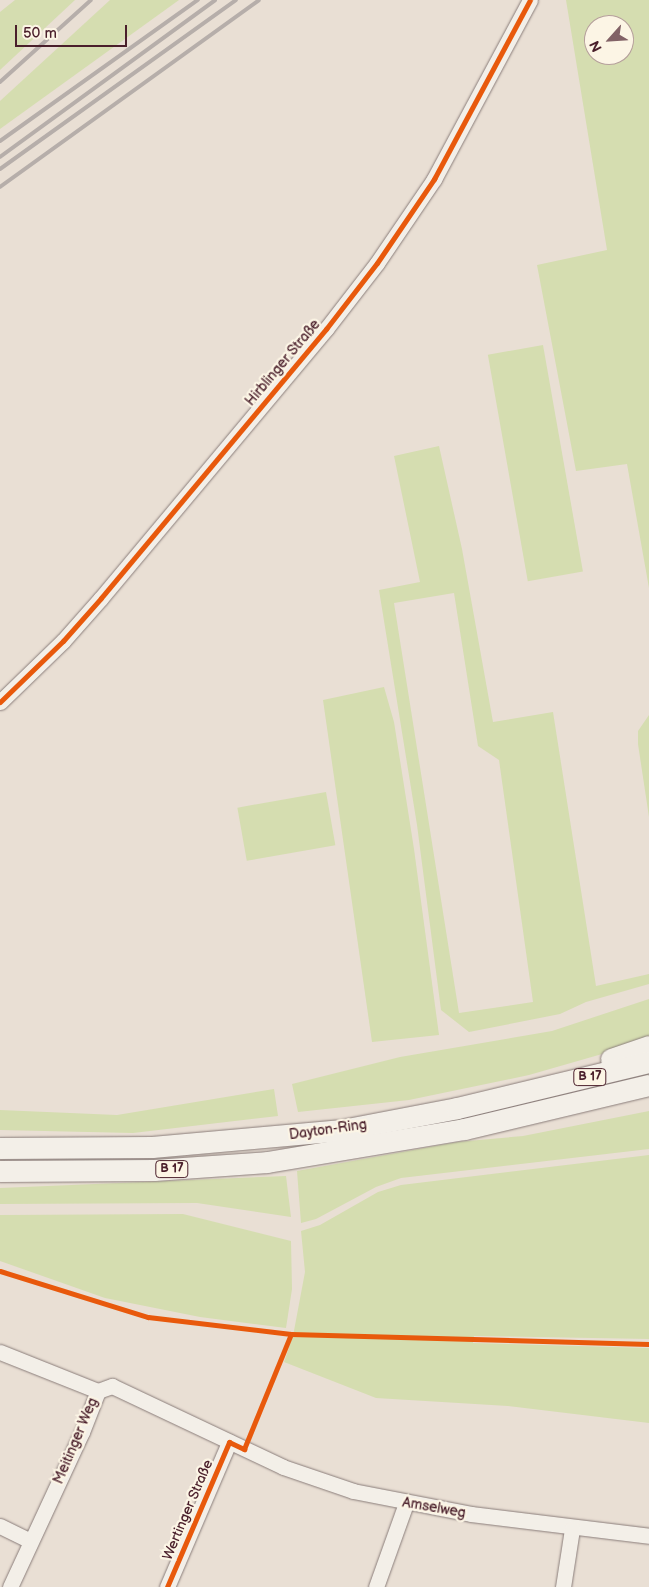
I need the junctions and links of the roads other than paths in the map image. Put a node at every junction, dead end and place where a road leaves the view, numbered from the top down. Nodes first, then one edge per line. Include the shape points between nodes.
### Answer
1 (530, 0) edge
2 (0, 702) edge
3 (649, 1046) edge
4 (649, 1062) edge
5 (649, 1085) edge
6 (531, 1091) junction
7 (649, 1100) edge
8 (542, 1112) junction
9 (0, 1148) edge
10 (0, 1171) edge
11 (0, 1352) edge
12 (98, 1391) junction
13 (229, 1442) junction
14 (406, 1503) junction
15 (0, 1526) edge
16 (572, 1529) junction
17 (649, 1536) edge
18 (31, 1541) junction
19 (10, 1587) edge
20 (166, 1587) edge
21 (376, 1587) edge
22 (563, 1587) edge

1 - 2 street, Hirblinger Straße via 434,179 377,263 326,329 101,598 63,642
3 - 6 highway
4 - 6 highway, Dayton-Ring / B 17
5 - 8 highway, Dayton-Ring / B 17
6 - 9 highway, Dayton-Ring / B 17 via 369,1125 265,1139 108,1149
7 - 8 highway
8 - 10 highway, Dayton-Ring / B 17 via 410,1140 267,1162 154,1170
11 - 12 street
12 - 13 street, Meitinger Weg via 112,1386
12 - 18 street, Meitinger Weg
13 - 14 street, Amselweg via 353,1492
13 - 20 street, Wertinger Straße
14 - 16 street, Amselweg
14 - 21 street
15 - 18 street
16 - 17 street, Amselweg
16 - 22 street
18 - 19 street, Meitinger Weg

